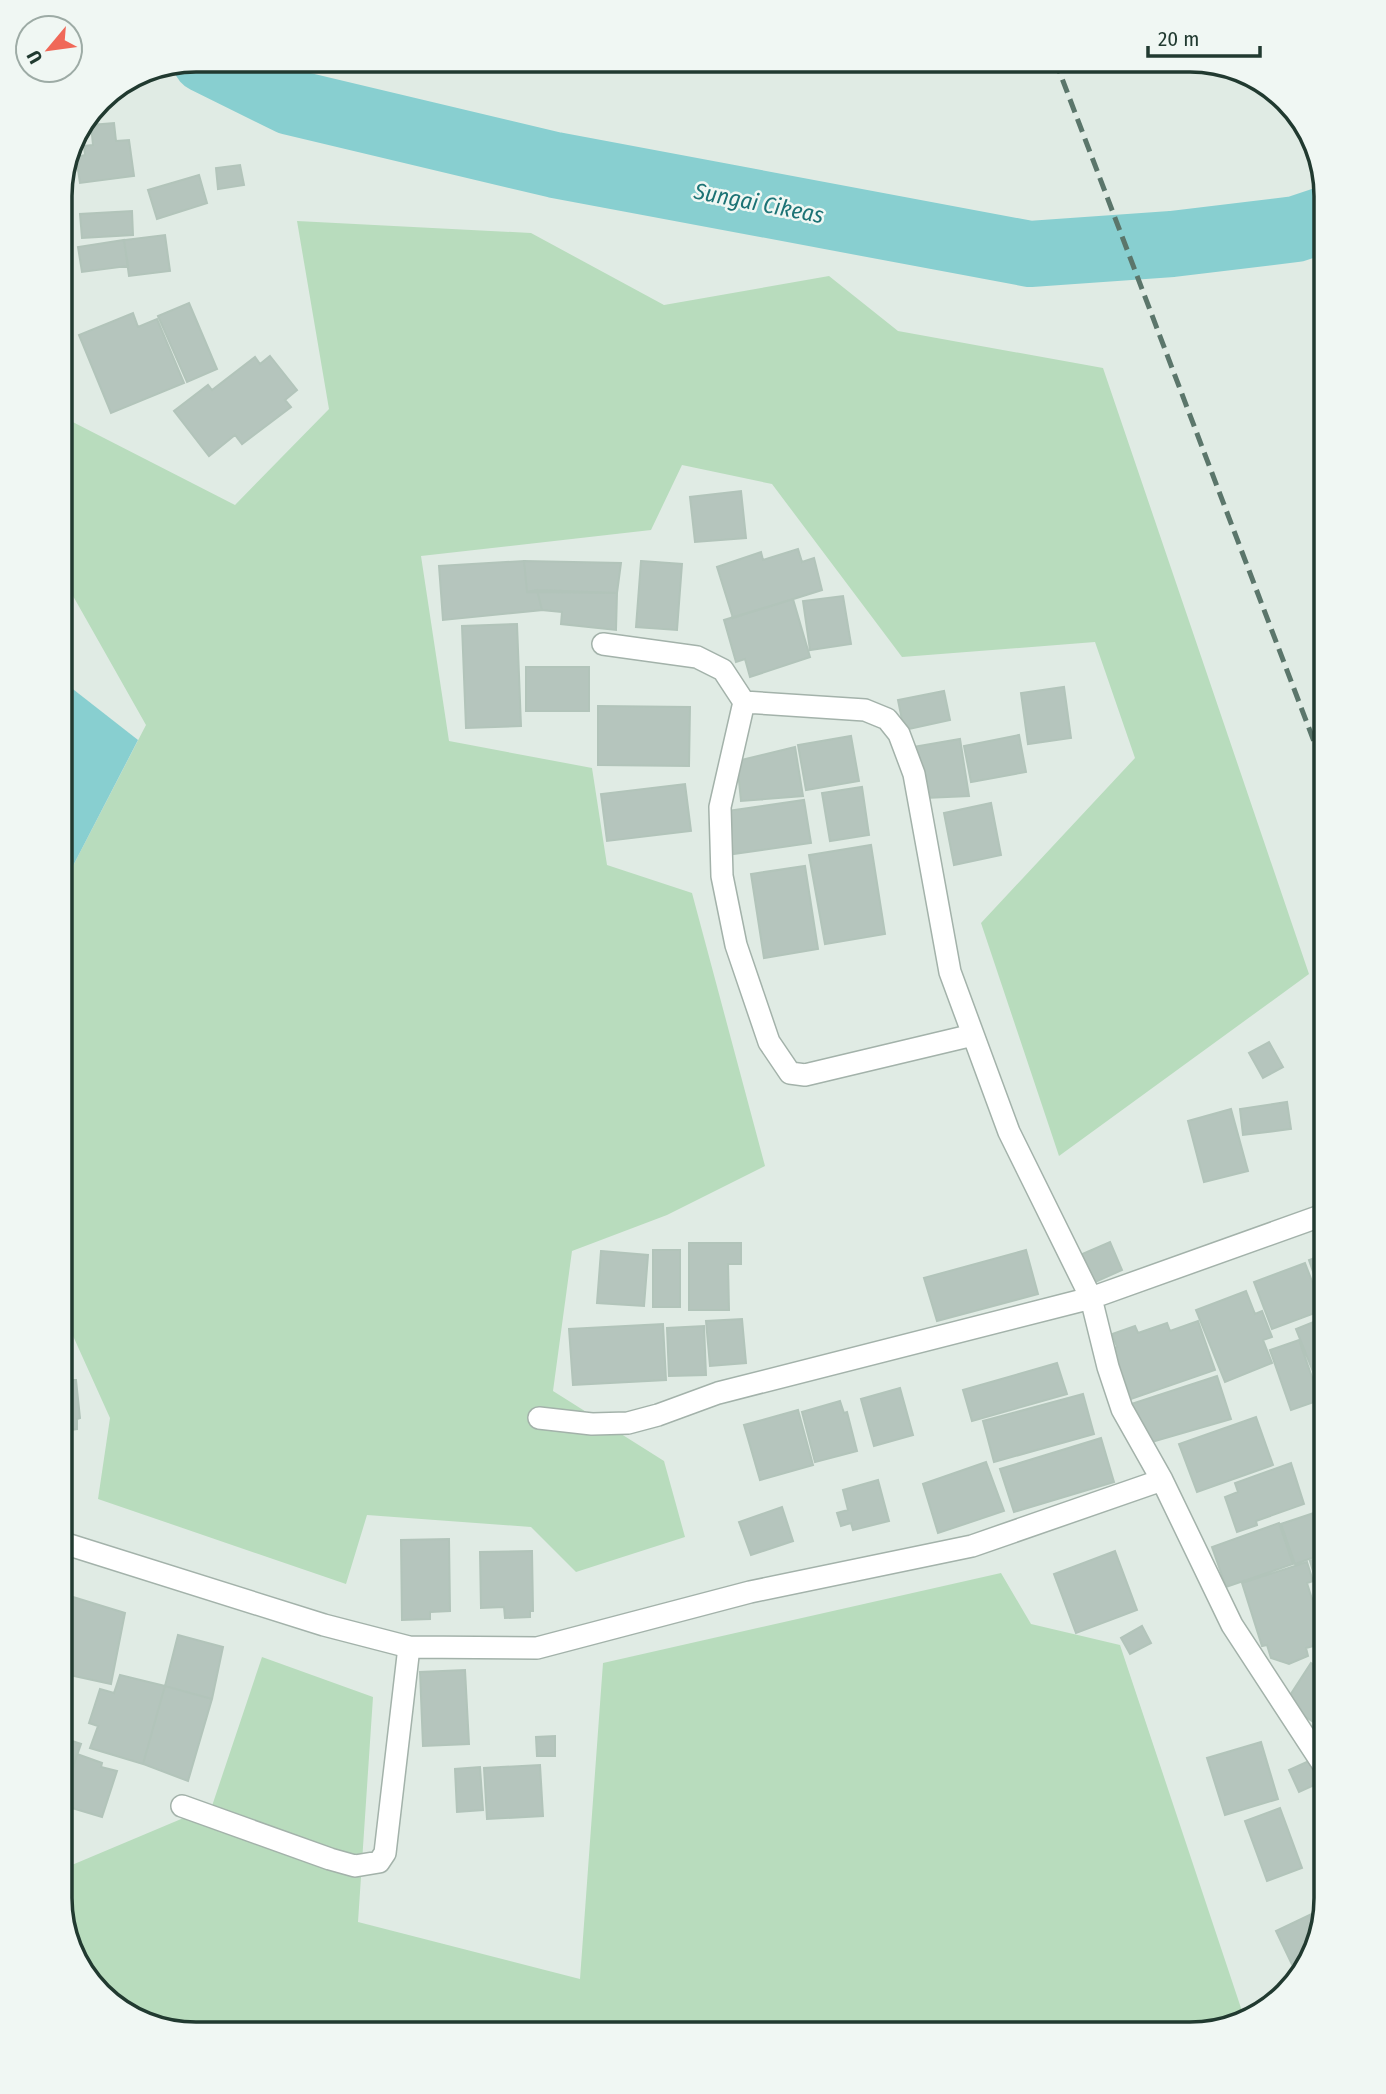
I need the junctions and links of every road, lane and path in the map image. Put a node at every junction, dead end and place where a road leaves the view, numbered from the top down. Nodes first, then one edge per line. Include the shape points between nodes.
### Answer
1 (603, 644) dead end
2 (744, 702) junction
3 (973, 1035) junction
4 (1314, 1218) edge
5 (1091, 1298) junction
6 (539, 1418) dead end
7 (1162, 1480) junction
8 (72, 1546) edge
9 (408, 1647) junction
10 (1314, 1751) edge
11 (182, 1806) dead end

1 - 2 street via 697,657 723,670
2 - 3 street via 865,710 887,719 899,734 914,774 950,972
2 - 3 street via 720,807 722,876 736,945 776,1053 790,1073 805,1075
3 - 5 street via 1009,1132
4 - 5 street
5 - 6 street via 718,1393 628,1423
5 - 7 street via 1122,1409
7 - 9 street via 972,1546 750,1592 537,1648
7 - 10 street via 1232,1625
8 - 9 street
9 - 11 street via 386,1853 379,1862 355,1866 330,1859

